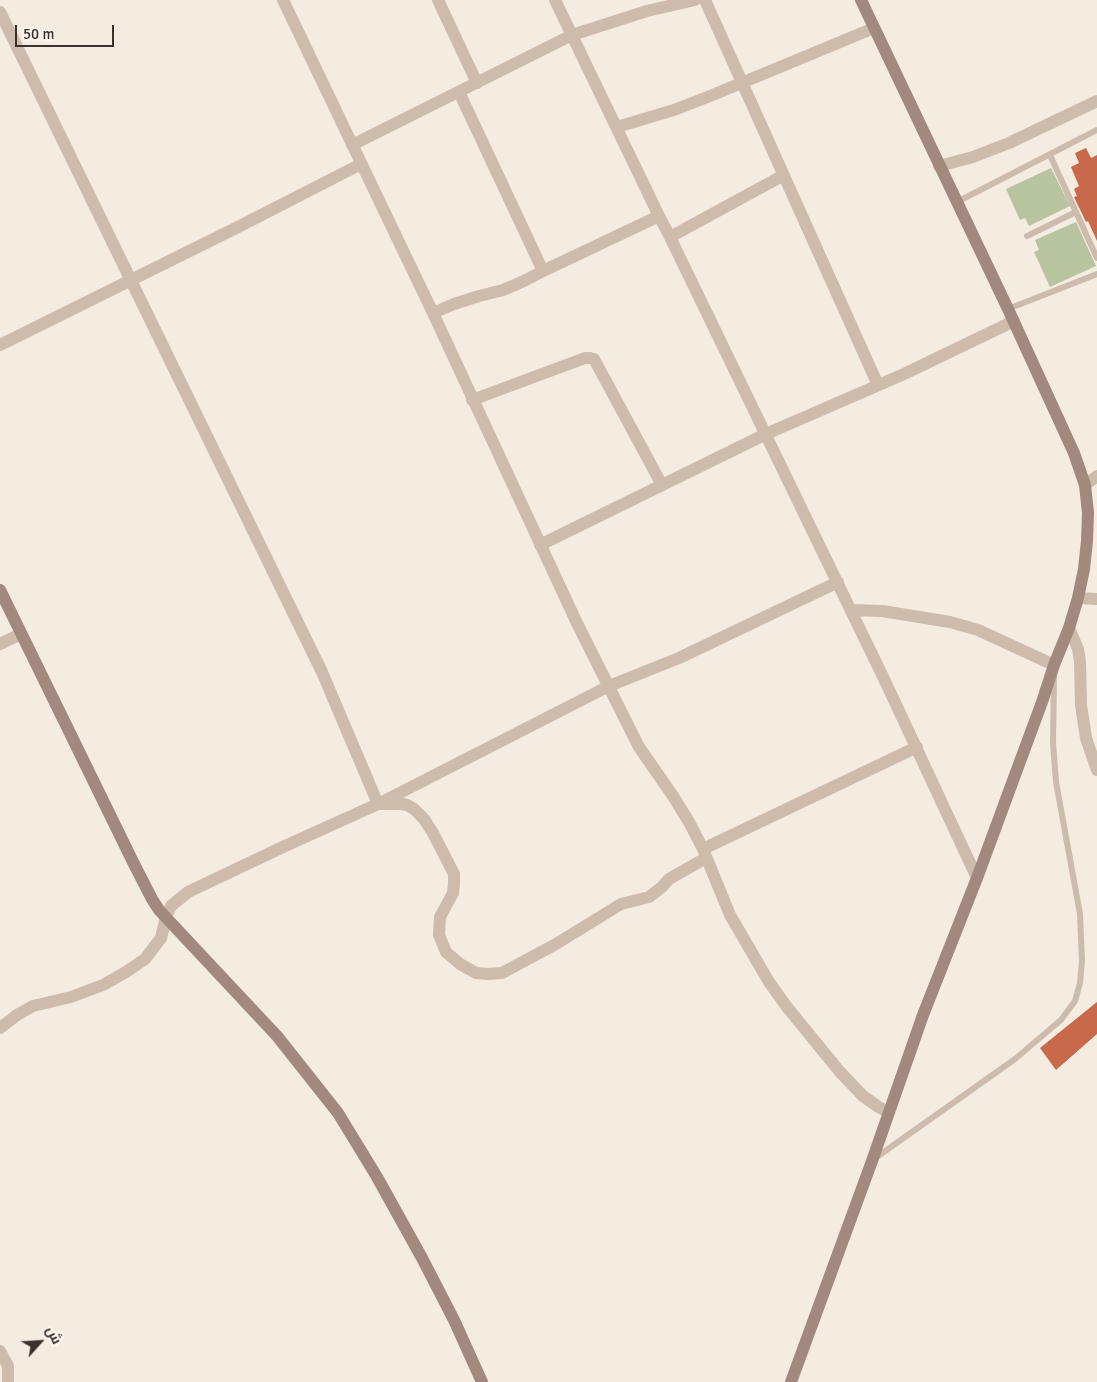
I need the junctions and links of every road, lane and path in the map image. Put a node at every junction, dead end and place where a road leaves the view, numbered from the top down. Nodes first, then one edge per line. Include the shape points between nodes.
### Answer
1 (283, 0) edge
2 (438, 0) edge
3 (556, 0) edge
4 (695, 0) edge
5 (705, 0) edge
6 (861, 0) edge
7 (0, 12) edge
8 (874, 28) junction
9 (572, 35) junction
10 (477, 83) junction
11 (743, 83) junction
12 (458, 92) junction
13 (1097, 101) edge
14 (617, 127) junction
15 (1097, 130) edge
16 (352, 146) junction
17 (1050, 155) junction
18 (361, 164) junction
19 (939, 166) junction
20 (784, 175) junction
21 (957, 202) junction
22 (1076, 212) junction
23 (659, 216) junction
24 (1027, 236) dead end
25 (670, 237) junction
26 (1097, 258) edge
27 (543, 271) junction
28 (1097, 274) edge
29 (131, 280) junction
30 (1008, 309) junction
31 (433, 313) junction
32 (1014, 321) junction
33 (0, 345) edge
34 (878, 385) junction
35 (472, 400) junction
36 (766, 434) junction
37 (1097, 476) edge
38 (662, 485) junction
39 (1086, 485) junction
40 (540, 545) junction
41 (838, 582) junction
42 (0, 590) edge
43 (1078, 598) junction
44 (1097, 599) edge
45 (851, 610) junction
46 (1069, 628) junction
47 (21, 634) junction
48 (0, 644) edge
49 (1054, 664) junction
50 (609, 686) junction
51 (917, 746) junction
52 (1097, 770) edge
53 (378, 804) junction
54 (705, 854) junction
55 (977, 878) junction
56 (166, 917) junction
57 (0, 1028) edge
58 (888, 1112) junction
59 (872, 1161) junction
60 (0, 1351) edge
61 (8, 1382) edge
62 (482, 1382) edge
63 (791, 1382) edge

1 - 16 street
2 - 10 street
3 - 9 street
4 - 9 street via 647,11
5 - 11 street
6 - 8 main road
7 - 29 street
8 - 11 street
8 - 19 main road
9 - 10 street
9 - 14 street
10 - 12 street
11 - 14 street via 674,110
11 - 20 street
12 - 16 street
12 - 27 street
13 - 19 street via 1000,147
14 - 23 street
15 - 17 lane
16 - 18 street
17 - 21 lane
17 - 22 lane
18 - 29 street
18 - 31 street
19 - 21 main road
20 - 25 street
20 - 34 street
21 - 30 main road
22 - 24 lane
22 - 26 lane
23 - 25 street
23 - 27 street
25 - 36 street
27 - 31 street via 503,290
28 - 30 lane
29 - 33 street
29 - 53 street via 322,672
30 - 32 main road
31 - 35 street
32 - 34 street
32 - 39 main road
34 - 36 street
35 - 38 street via 581,360 594,359
35 - 40 street
36 - 38 street
36 - 41 street
37 - 39 street
38 - 40 street
39 - 43 main road via 1087,541
40 - 50 street
41 - 45 street
41 - 50 street via 679,658
42 - 47 main road
43 - 44 street
43 - 46 main road
45 - 49 street via 882,611 950,622 978,630
45 - 51 street
46 - 49 main road
46 - 52 street via 1078,649 1086,738
47 - 48 street
47 - 56 main road via 146,888
49 - 55 main road
49 - 59 lane via 1056,782 1080,914 1082,961 1075,1001 1061,1020 1015,1058
50 - 53 street
50 - 54 street via 639,747 673,796
51 - 54 street
51 - 55 street
53 - 54 street via 407,805 424,819 433,833 454,874 453,893 440,917 439,935 446,952 476,973 502,973 622,904 649,897
53 - 56 street via 188,892 172,906
54 - 58 street via 730,915 769,982 840,1072 863,1096
55 - 58 main road
56 - 57 street via 161,938 145,959 126,972 71,997 33,1006
56 - 62 main road via 277,1036 338,1113 422,1258
58 - 59 main road
59 - 63 main road
60 - 61 street via 8,1366

